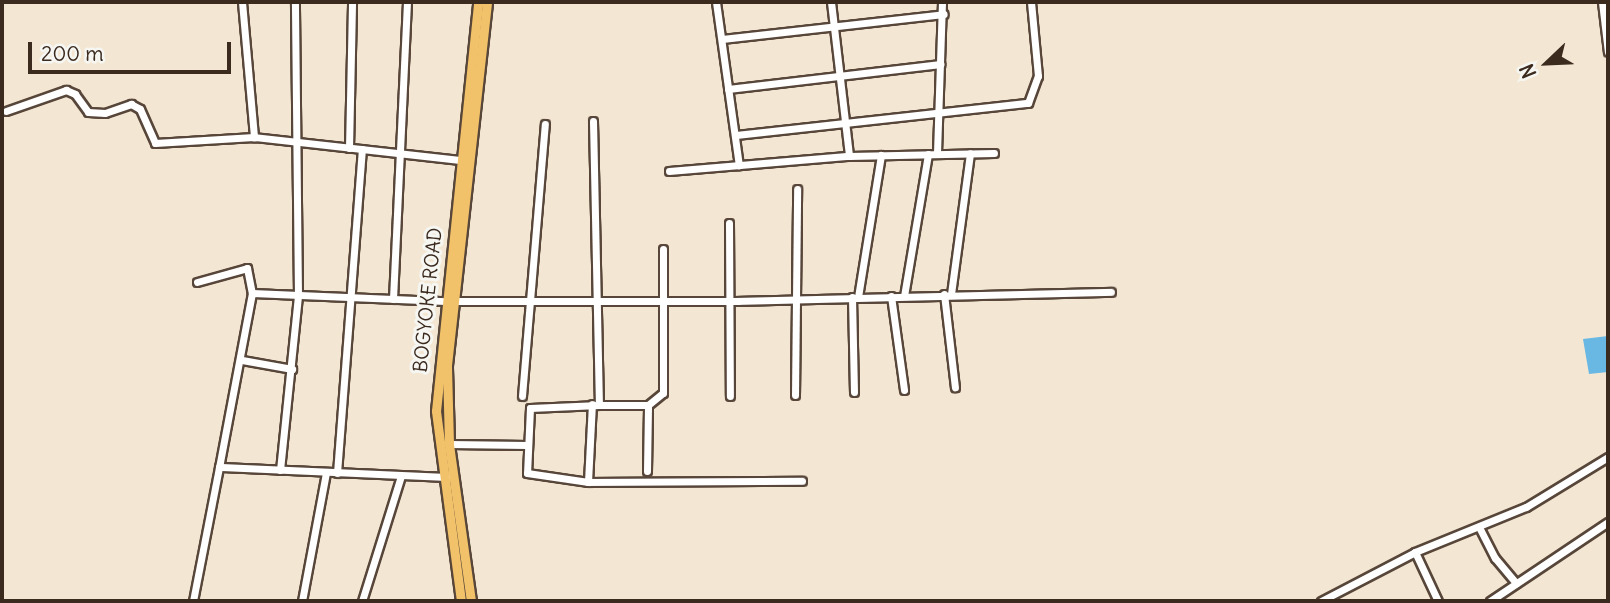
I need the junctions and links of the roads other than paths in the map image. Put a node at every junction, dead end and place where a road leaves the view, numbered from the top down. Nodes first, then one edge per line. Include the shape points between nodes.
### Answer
1 (242, 2) edge
2 (295, 2) edge
3 (352, 2) edge
4 (407, 2) edge
5 (478, 2) edge
6 (487, 2) edge
7 (716, 2) edge
8 (831, 2) edge
9 (942, 2) edge
10 (1031, 2) edge
11 (1602, 2) edge
12 (944, 14) junction
13 (834, 25) junction
14 (722, 39) junction
15 (1608, 52) edge
16 (941, 64) junction
17 (841, 76) junction
18 (729, 89) junction
19 (6, 111) dead end
20 (937, 115) junction
21 (593, 121) dead end
22 (545, 124) dead end
23 (846, 124) junction
24 (736, 135) junction
25 (254, 138) junction
26 (295, 142) junction
27 (349, 148) junction
28 (362, 149) junction
29 (937, 153) junction
30 (970, 153) junction
31 (994, 153) dead end
32 (401, 154) junction
33 (928, 154) junction
34 (881, 155) junction
35 (849, 156) junction
36 (459, 160) junction
37 (739, 165) junction
38 (669, 171) dead end
39 (797, 189) dead end
40 (729, 223) dead end
41 (663, 249) dead end
42 (197, 282) dead end
43 (1111, 292) dead end
44 (252, 293) junction
45 (948, 294) junction
46 (298, 295) junction
47 (891, 296) junction
48 (904, 296) junction
49 (855, 297) junction
50 (351, 298) junction
51 (393, 299) junction
52 (795, 299) junction
53 (451, 301) junction
54 (529, 301) junction
55 (664, 301) junction
56 (728, 301) junction
57 (598, 302) junction
58 (242, 360) junction
59 (292, 369) junction
60 (955, 387) dead end
61 (904, 390) dead end
62 (855, 393) dead end
63 (795, 395) dead end
64 (522, 396) dead end
65 (730, 396) dead end
66 (596, 404) junction
67 (648, 405) junction
68 (449, 444) junction
69 (527, 445) junction
70 (1608, 457) edge
71 (219, 467) junction
72 (280, 470) junction
73 (647, 471) dead end
74 (326, 473) junction
75 (337, 473) junction
76 (401, 476) junction
77 (449, 477) junction
78 (802, 481) dead end
79 (588, 482) junction
80 (1608, 522) edge
81 (1479, 527) junction
82 (1415, 552) junction
83 (1516, 583) junction
84 (192, 601) edge
85 (302, 601) edge
86 (362, 601) edge
87 (461, 601) edge
88 (471, 601) edge
89 (1321, 601) edge
90 (1437, 601) edge
91 (1490, 601) edge

1 - 25 street
2 - 26 street
3 - 27 street
4 - 32 street
5 - 36 main road, BOGYOKE ROAD
6 - 53 main road, BOGYOKE ROAD
7 - 14 street
8 - 13 street
9 - 12 street
10 - 20 street via 1038,76 1028,103
11 - 15 street
12 - 13 street
12 - 16 street
13 - 14 street
13 - 17 street
14 - 18 street
16 - 17 street
16 - 20 street
17 - 18 street
17 - 23 street
18 - 24 street
19 - 25 street via 66,90 75,94 88,112 105,113 131,104 141,109 155,143
20 - 23 street
20 - 29 street
21 - 57 street
22 - 54 street
23 - 24 street
23 - 35 street
24 - 37 street
25 - 26 street
26 - 27 street
26 - 46 street
27 - 28 street
28 - 32 street
28 - 50 street
29 - 30 street
29 - 33 street
30 - 31 street
30 - 45 street
32 - 36 street
32 - 51 street
33 - 34 street
33 - 48 street
34 - 35 street
34 - 49 street
35 - 37 street
36 - 53 main road, BOGYOKE ROAD
37 - 38 street
39 - 52 street
40 - 56 street
41 - 55 street
42 - 44 street via 247,268
43 - 45 street
44 - 46 street
44 - 58 street
45 - 48 street
45 - 60 street
46 - 50 street
46 - 59 street
47 - 48 street
47 - 49 street
47 - 61 street
49 - 52 street
49 - 62 street
50 - 51 street
50 - 75 street
51 - 53 street
52 - 56 street
52 - 63 street
53 - 54 street
53 - 68 main road, BOGYOKE ROAD
53 - 77 main road, BOGYOKE ROAD via 436,411
54 - 57 street
54 - 64 street
55 - 56 street
55 - 57 street
55 - 67 street via 663,393
56 - 65 street
57 - 66 street
58 - 59 street
58 - 71 street
59 - 72 street
66 - 67 street
66 - 69 street via 530,408
66 - 79 street
67 - 73 street
68 - 69 street
68 - 77 main road, BOGYOKE ROAD
69 - 79 street via 530,475
70 - 81 street via 1526,507
71 - 72 street
71 - 84 street
72 - 74 street
74 - 75 street
74 - 85 street
75 - 76 street
76 - 77 street
76 - 86 street
77 - 87 main road, BOGYOKE ROAD
77 - 88 main road, BOGYOKE ROAD
78 - 79 street
80 - 83 street
81 - 82 street
81 - 83 street via 1494,558
82 - 89 street
82 - 90 street
83 - 91 street

